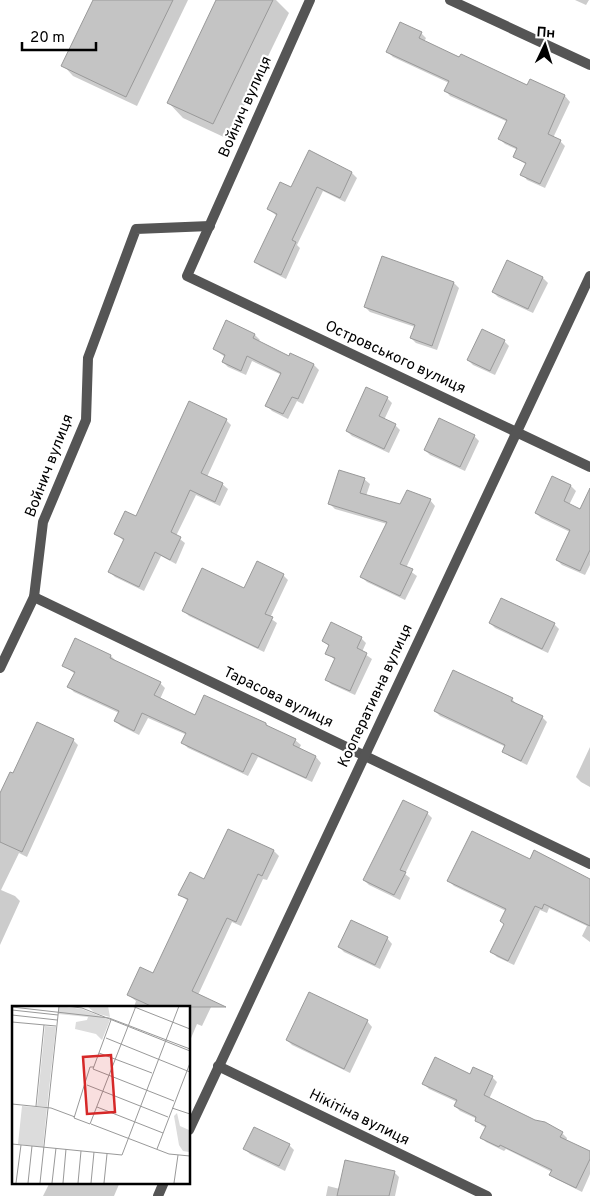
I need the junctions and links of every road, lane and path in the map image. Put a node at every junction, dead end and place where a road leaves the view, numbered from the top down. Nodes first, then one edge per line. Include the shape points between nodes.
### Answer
1 (310, 0) edge
2 (450, 0) edge
3 (590, 65) edge
4 (210, 226) junction
5 (187, 276) joint
6 (590, 276) edge
7 (516, 432) junction
8 (590, 467) edge
9 (34, 597) junction
10 (0, 668) edge
11 (364, 756) junction
12 (590, 864) edge
13 (218, 1066) junction
14 (190, 1128) edge
15 (163, 1184) edge
16 (158, 1196) edge
17 (487, 1196) edge

1 - 4 street, Войнич вулиця
2 - 3 street
4 - 5 street, Войнич вулиця
4 - 9 street, Войнич вулиця via 136,230 88,358 86,420 43,522
5 - 7 street, Островського вулиця
6 - 7 street, Кооперативна вулиця
7 - 8 street, Островського вулиця
7 - 11 street, Кооперативна вулиця
9 - 10 street, Войнич вулиця
9 - 11 street, Тарасова вулиця
11 - 12 street, Тарасова вулиця
11 - 13 street, Кооперативна вулиця
13 - 14 street, Кооперативна вулиця
13 - 17 street, Нікітіна вулиця
15 - 16 street

